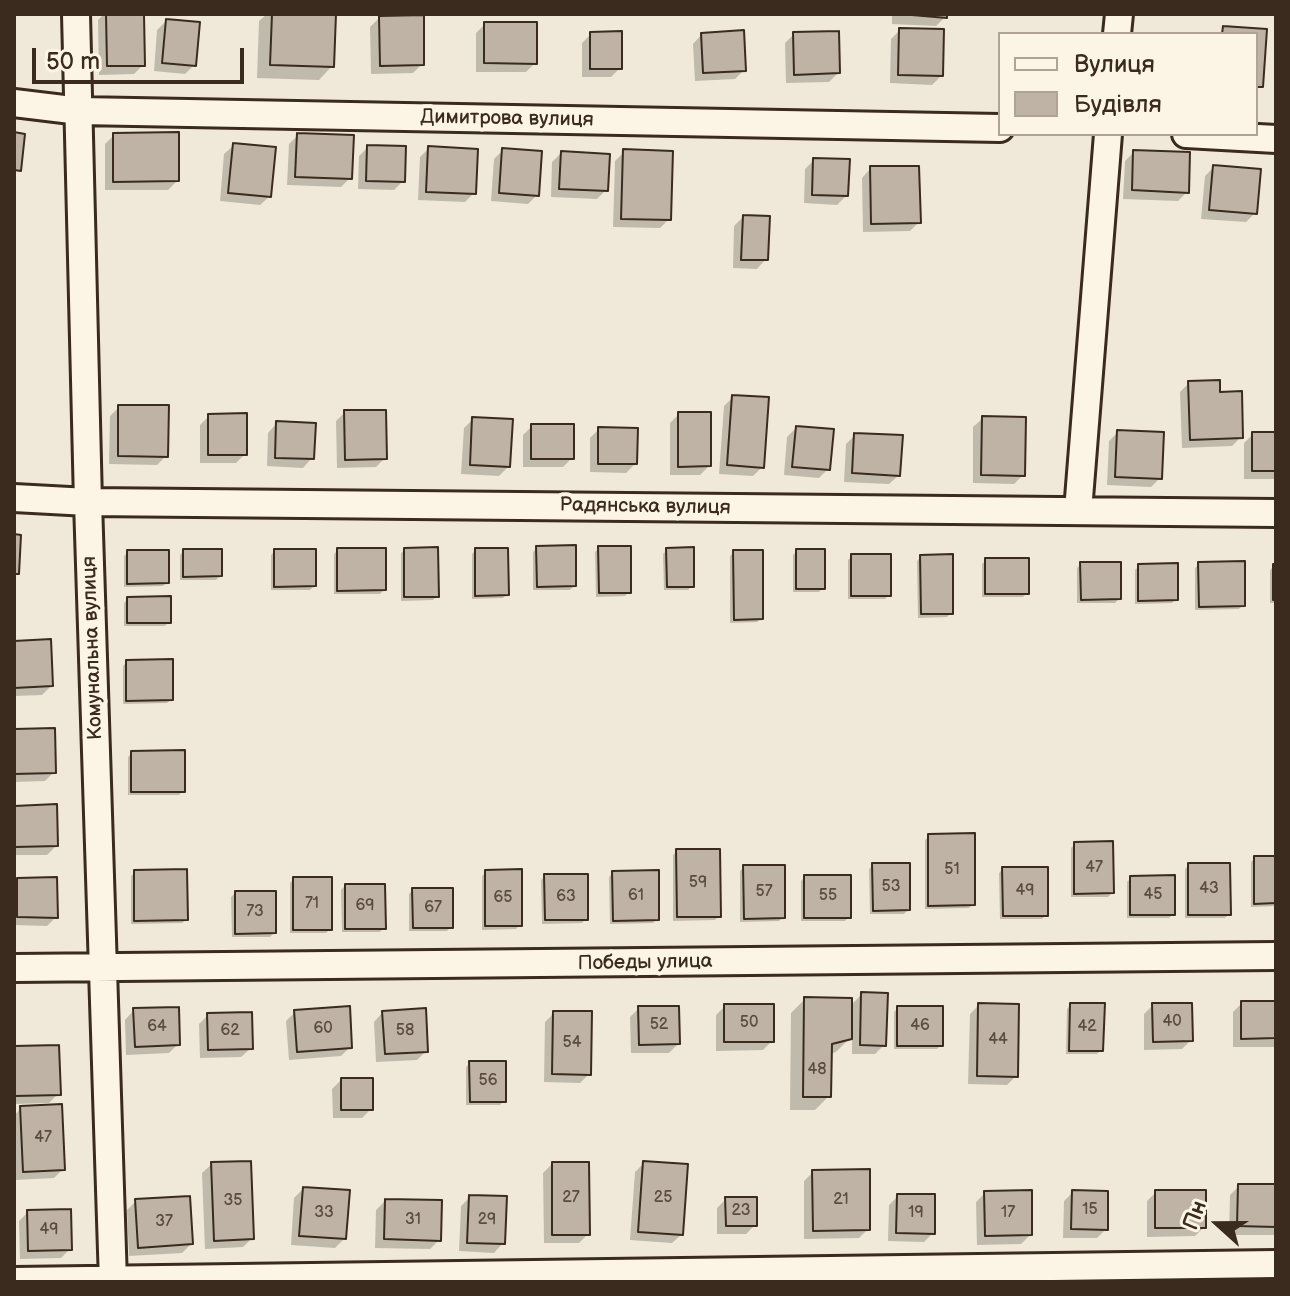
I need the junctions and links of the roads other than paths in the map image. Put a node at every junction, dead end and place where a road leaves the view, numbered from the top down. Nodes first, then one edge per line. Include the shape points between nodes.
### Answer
1 (76, 14) edge
2 (14, 103) edge
3 (80, 111) junction
4 (998, 128) edge
5 (1108, 136) edge
6 (1222, 136) edge
7 (1276, 139) edge
8 (14, 498) edge
9 (88, 502) junction
10 (1078, 511) junction
11 (1276, 513) edge
12 (1276, 956) edge
13 (14, 968) edge
14 (104, 969) junction
15 (1276, 1264) edge
16 (14, 1281) edge
17 (113, 1281) edge

1 - 3 street, Комунальна вулиця
2 - 3 street, Димитрова вулиця
3 - 4 street, Димитрова вулиця
3 - 9 street, Комунальна вулиця
5 - 10 street
6 - 7 street
8 - 9 street, Радянська вулиця
9 - 10 street, Радянська вулиця
9 - 14 street, Комунальна вулиця
10 - 11 street, Радянська вулиця
12 - 14 street, Победы улица
13 - 14 street, Победы улица
14 - 17 street, Комунальна вулиця
15 - 17 street
16 - 17 street

